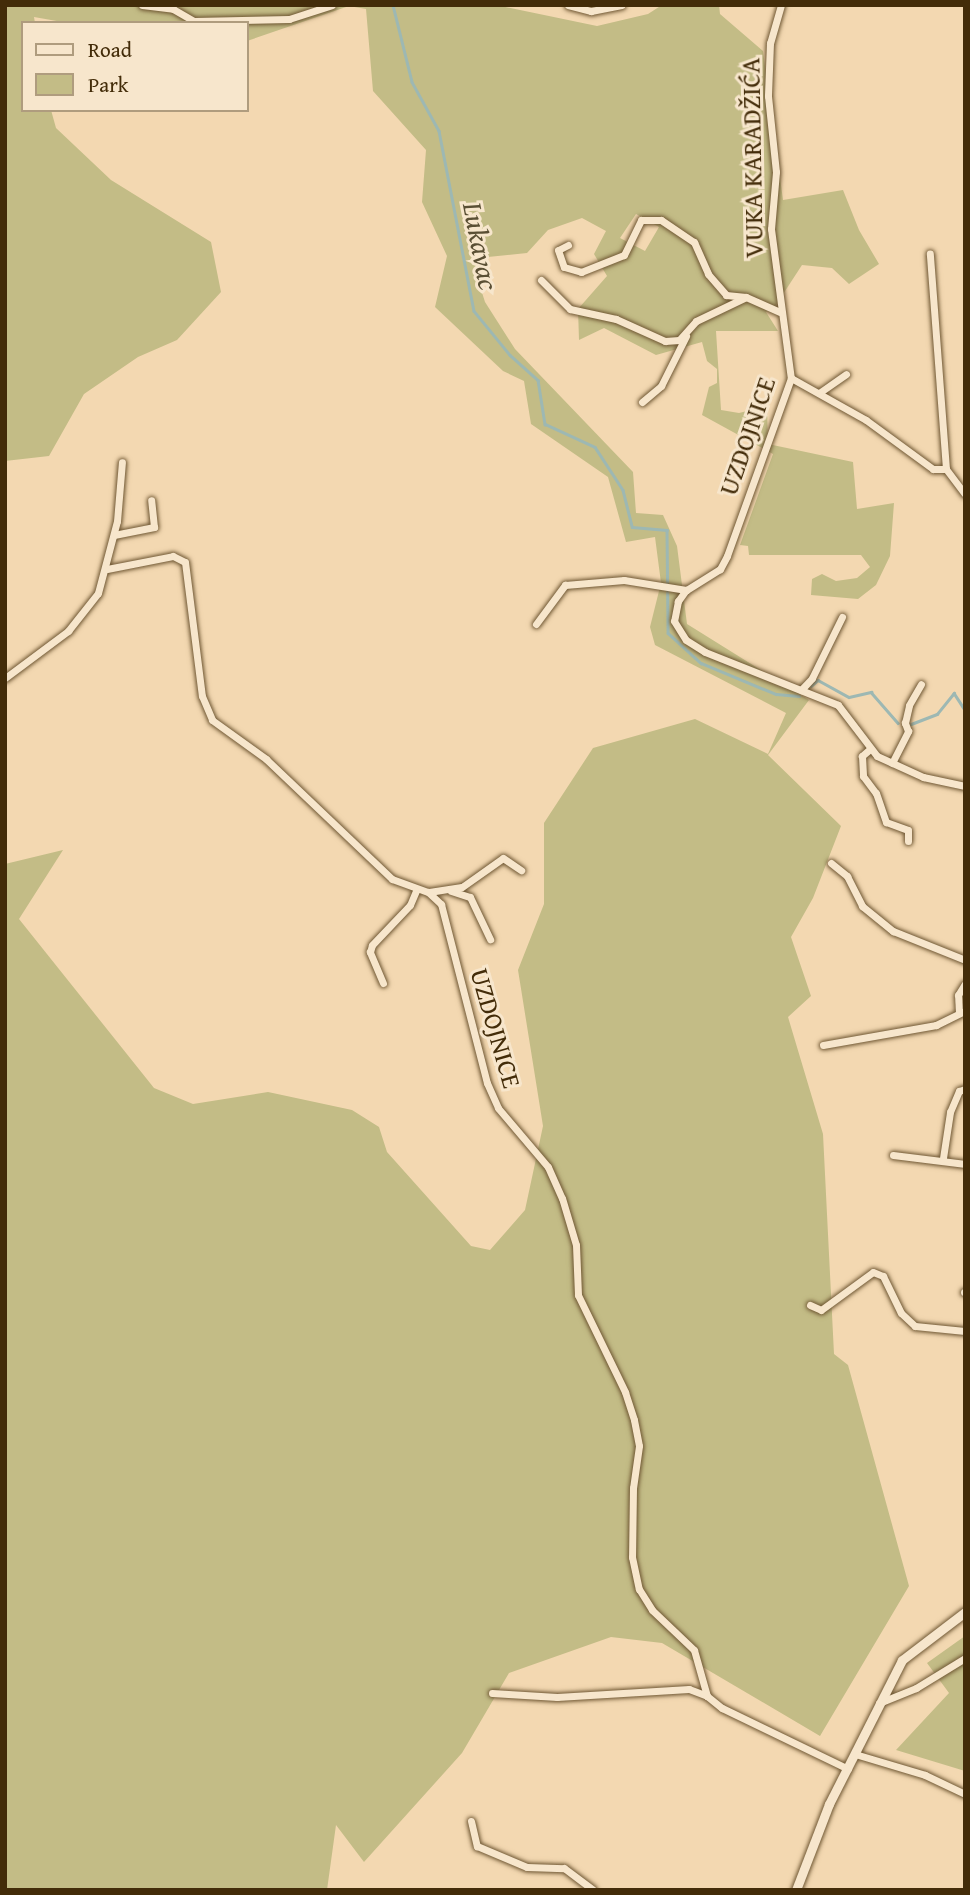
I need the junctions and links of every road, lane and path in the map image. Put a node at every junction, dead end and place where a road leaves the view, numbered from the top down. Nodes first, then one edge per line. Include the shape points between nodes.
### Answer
1 (142, 5) edge
2 (332, 5) edge
3 (568, 5) edge
4 (621, 5) edge
5 (781, 5) edge
6 (568, 245) dead end
7 (930, 254) dead end
8 (541, 280) dead end
9 (746, 297) junction
10 (780, 312) junction
11 (686, 336) junction
12 (846, 374) dead end
13 (791, 378) junction
14 (819, 393) junction
15 (642, 402) dead end
16 (122, 463) dead end
17 (946, 469) junction
18 (965, 494) edge
19 (151, 500) dead end
20 (114, 535) junction
21 (107, 569) junction
22 (687, 590) junction
23 (842, 617) dead end
24 (536, 624) dead end
25 (5, 678) edge
26 (920, 684) dead end
27 (801, 690) junction
28 (870, 749) junction
29 (892, 763) junction
30 (965, 786) edge
31 (908, 841) dead end
32 (831, 863) dead end
33 (521, 870) dead end
34 (416, 891) junction
35 (449, 891) junction
36 (428, 892) junction
37 (490, 939) dead end
38 (965, 960) edge
39 (383, 984) dead end
40 (965, 984) edge
41 (962, 1012) edge
42 (823, 1045) dead end
43 (965, 1089) edge
44 (892, 1154) dead end
45 (943, 1158) junction
46 (965, 1164) edge
47 (810, 1305) dead end
48 (965, 1331) edge
49 (965, 1612) edge
50 (965, 1658) edge
51 (492, 1693) dead end
52 (708, 1696) junction
53 (879, 1703) junction
54 (855, 1754) junction
55 (848, 1769) junction
56 (965, 1794) edge
57 (471, 1821) dead end
58 (593, 1890) edge
59 (796, 1890) edge

1 - 2 street via 173,9 194,21 289,19
3 - 4 street via 591,10
5 - 10 street, VUKA KARADŽIĆA via 770,43 768,96 776,172 771,229
6 - 9 street via 558,250 564,268 581,272 624,255 641,220 661,220 694,242 708,274 726,295
7 - 17 street
8 - 11 street via 570,309 616,319 665,341
9 - 10 street
9 - 11 street via 696,321
10 - 13 street, UZDOJNICE
11 - 15 street via 661,386
12 - 14 street
13 - 14 street
13 - 22 street, UZDOJNICE via 727,556 720,569
14 - 17 street via 866,420 933,469
16 - 20 street
17 - 18 street
19 - 20 street via 154,527
20 - 21 street
21 - 25 street via 84,617
21 - 34 street via 173,556 185,562 202,696 212,720 266,759 392,879
22 - 24 street via 624,580 565,585
22 - 27 street via 674,611 686,640
23 - 27 street via 812,678
26 - 29 street via 909,705 908,731
27 - 28 street via 838,705
28 - 29 street
28 - 31 street via 862,756 863,776 880,799 886,822 908,830
29 - 30 street
32 - 38 street via 847,876 862,906 893,931
33 - 35 street via 502,858
34 - 36 street
34 - 39 street via 410,905 372,945 372,959
35 - 36 street
35 - 37 street via 470,897
36 - 52 street, UZDOJNICE via 445,911 487,1083 498,1108 548,1167 562,1198 576,1245 578,1296 634,1420 639,1447 631,1518 634,1577 652,1610 694,1650
40 - 41 street via 958,995
41 - 42 street via 936,1025
43 - 45 street via 959,1091 950,1112
44 - 45 street
45 - 46 street
47 - 48 street via 821,1310 873,1272 883,1276 901,1313 915,1326
49 - 53 street via 902,1660
50 - 53 street
51 - 52 street via 557,1697 689,1689
52 - 55 street via 722,1708
53 - 54 street
54 - 55 street
54 - 56 street via 925,1775
55 - 59 street
57 - 58 street via 477,1846 527,1867 564,1868

